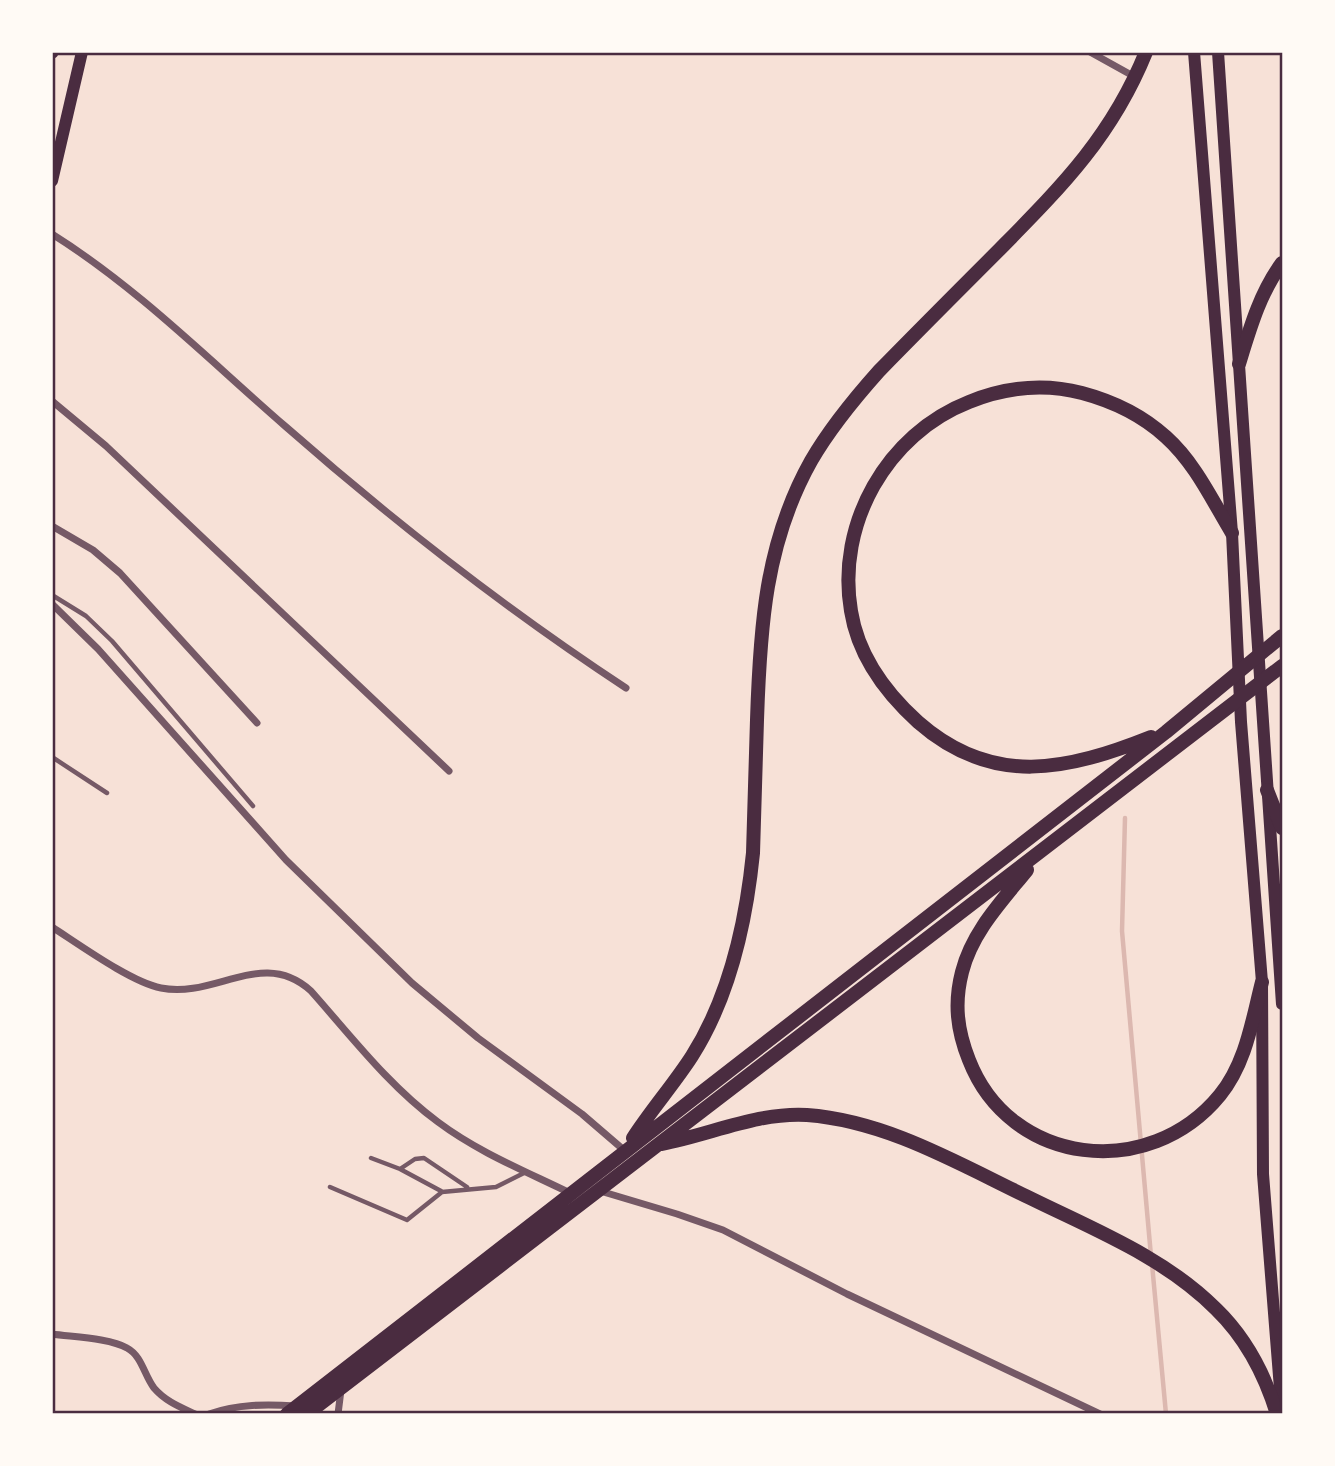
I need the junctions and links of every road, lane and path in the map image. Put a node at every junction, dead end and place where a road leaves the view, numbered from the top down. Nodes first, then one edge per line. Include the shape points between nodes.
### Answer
1 (82, 52) edge
2 (1090, 52) edge
3 (1146, 52) edge
4 (1194, 52) edge
5 (1218, 52) edge
6 (1136, 77) junction
7 (52, 181) edge
8 (52, 234) edge
9 (1283, 262) edge
10 (1239, 364) junction
11 (52, 401) edge
12 (52, 526) edge
13 (1231, 533) junction
14 (52, 595) edge
15 (52, 604) edge
16 (1283, 636) edge
17 (1283, 666) edge
18 (626, 688) dead end
19 (257, 723) dead end
20 (1166, 732) junction
21 (52, 757) edge
22 (449, 771) dead end
23 (1267, 790) junction
24 (107, 793) dead end
25 (253, 806) dead end
26 (1283, 828) edge
27 (1041, 852) junction
28 (52, 927) edge
29 (1262, 982) junction
30 (1283, 1004) edge
31 (657, 1145) junction
32 (626, 1149) junction
33 (371, 1158) dead end
34 (400, 1169) junction
35 (526, 1172) junction
36 (330, 1187) dead end
37 (468, 1188) junction
38 (598, 1191) junction
39 (442, 1192) junction
40 (570, 1194) junction
41 (52, 1334) edge
42 (343, 1387) junction
43 (297, 1411) edge
44 (195, 1413) edge
45 (209, 1413) edge
46 (338, 1413) edge
47 (1100, 1413) edge
48 (1280, 1413) edge

1 - 7 main road
2 - 6 street
3 - 6 highway
4 - 13 main road
5 - 10 main road
6 - 32 highway via 1111,122 1077,168 857,396 799,485 780,534 763,607 753,853 735,954 701,1040
8 - 18 street via 153,310 434,551
9 - 10 highway via 1258,305
10 - 23 main road
11 - 22 street via 106,446
12 - 19 street via 120,573
13 - 20 highway via 1195,472 1166,437 1107,401 1051,387 990,394 923,426 884,467 853,537 849,574 855,628 891,696 934,734 981,759 1036,768 1083,761
13 - 29 main road
14 - 25 lane via 86,616 127,656
15 - 32 street via 99,649 286,860 412,983
16 - 20 highway
17 - 27 highway
20 - 32 highway
21 - 24 lane
23 - 26 highway
23 - 30 main road
27 - 29 highway via 988,917 973,944 963,970 957,1020 983,1088 1003,1113 1044,1141 1104,1152 1139,1148 1172,1135 1206,1110 1233,1077
27 - 31 highway
28 - 35 street via 136,979 159,988 187,990 258,972 296,979 420,1107 466,1141
29 - 48 main road via 1263,1174
31 - 38 highway
31 - 48 highway via 771,1117 806,1115 912,1141 1159,1263 1230,1323
32 - 40 highway
33 - 34 lane
34 - 37 lane via 424,1158
34 - 39 lane
35 - 37 lane via 496,1187
35 - 40 street
36 - 39 lane via 404,1220 413,1218
37 - 39 lane
38 - 42 highway
38 - 47 street via 723,1230
40 - 43 highway
41 - 44 street via 127,1347 160,1395
42 - 43 highway
42 - 46 street
43 - 45 street via 257,1404

